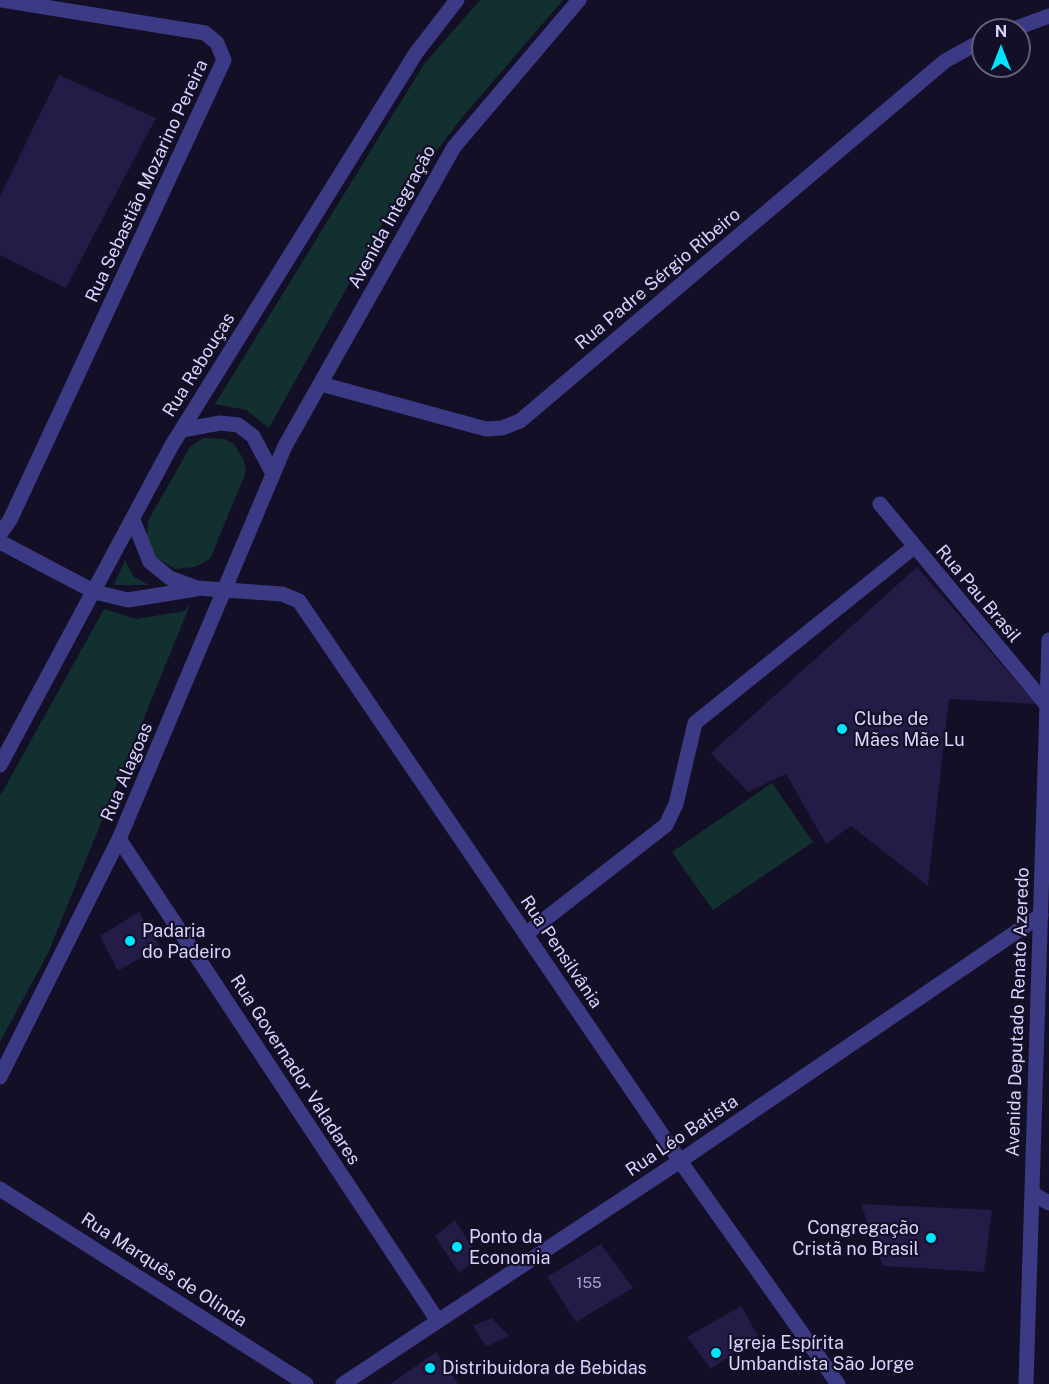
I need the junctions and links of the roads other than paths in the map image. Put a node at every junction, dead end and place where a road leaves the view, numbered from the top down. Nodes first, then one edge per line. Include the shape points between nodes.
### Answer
1 (4, 0) edge
2 (456, 0) edge
3 (579, 0) edge
4 (1049, 15) edge
5 (1031, 22) edge
6 (971, 47) edge
7 (321, 384) junction
8 (182, 430) junction
9 (273, 474) junction
10 (880, 504) dead end
11 (133, 520) junction
12 (0, 534) edge
13 (0, 542) edge
14 (914, 547) junction
15 (197, 588) junction
16 (224, 590) junction
17 (95, 592) junction
18 (1049, 640) edge
19 (1048, 707) edge
20 (0, 765) edge
21 (119, 839) junction
22 (1041, 915) junction
23 (526, 934) junction
24 (0, 1077) edge
25 (680, 1161) junction
26 (0, 1189) edge
27 (1032, 1193) junction
28 (1049, 1203) edge
29 (438, 1321) junction
30 (306, 1384) edge
31 (343, 1384) edge
32 (838, 1384) edge
33 (1026, 1384) edge

1 - 12 street, Rua Sebastião Mozarino Pereira via 205,33 217,43 224,60 10,520
2 - 8 street, Rua Rebouças via 416,52
3 - 7 street, Avenida Integração via 454,147
4 - 5 street
6 - 7 street, Rua Padre Sérgio Ribeiro via 945,61 520,421 486,429
7 - 9 street, Avenida Integração
8 - 9 street via 220,423 238,425 253,436
8 - 11 street, Rua Rebouças
9 - 16 street, Rua Alagoas
10 - 14 street, Rua Pau Brasil
11 - 15 street via 150,562 170,578
11 - 17 street, Rua Rebouças
13 - 17 street
14 - 19 street, Rua Pau Brasil
14 - 23 street via 695,723 676,804 666,825
15 - 16 street
15 - 17 street via 128,600
16 - 21 street, Rua Alagoas
16 - 23 street, Rua Pensilvânia via 282,594 299,602
17 - 20 street, Rua Rebouças
18 - 19 street, Avenida Deputado Renato Azeredo
19 - 22 street, Avenida Deputado Renato Azeredo
21 - 24 street, Rua Alagoas
21 - 29 street, Rua Governador Valadares
22 - 25 street, Rua Léo Batista
22 - 27 street, Avenida Deputado Renato Azeredo
23 - 25 street, Rua Pensilvânia
25 - 29 street, Rua Léo Batista
25 - 32 street, Rua Pensilvânia
26 - 30 street, Rua Marquês de Olinda
27 - 28 street
27 - 33 street, Avenida Deputado Renato Azeredo
29 - 31 street, Rua Léo Batista

